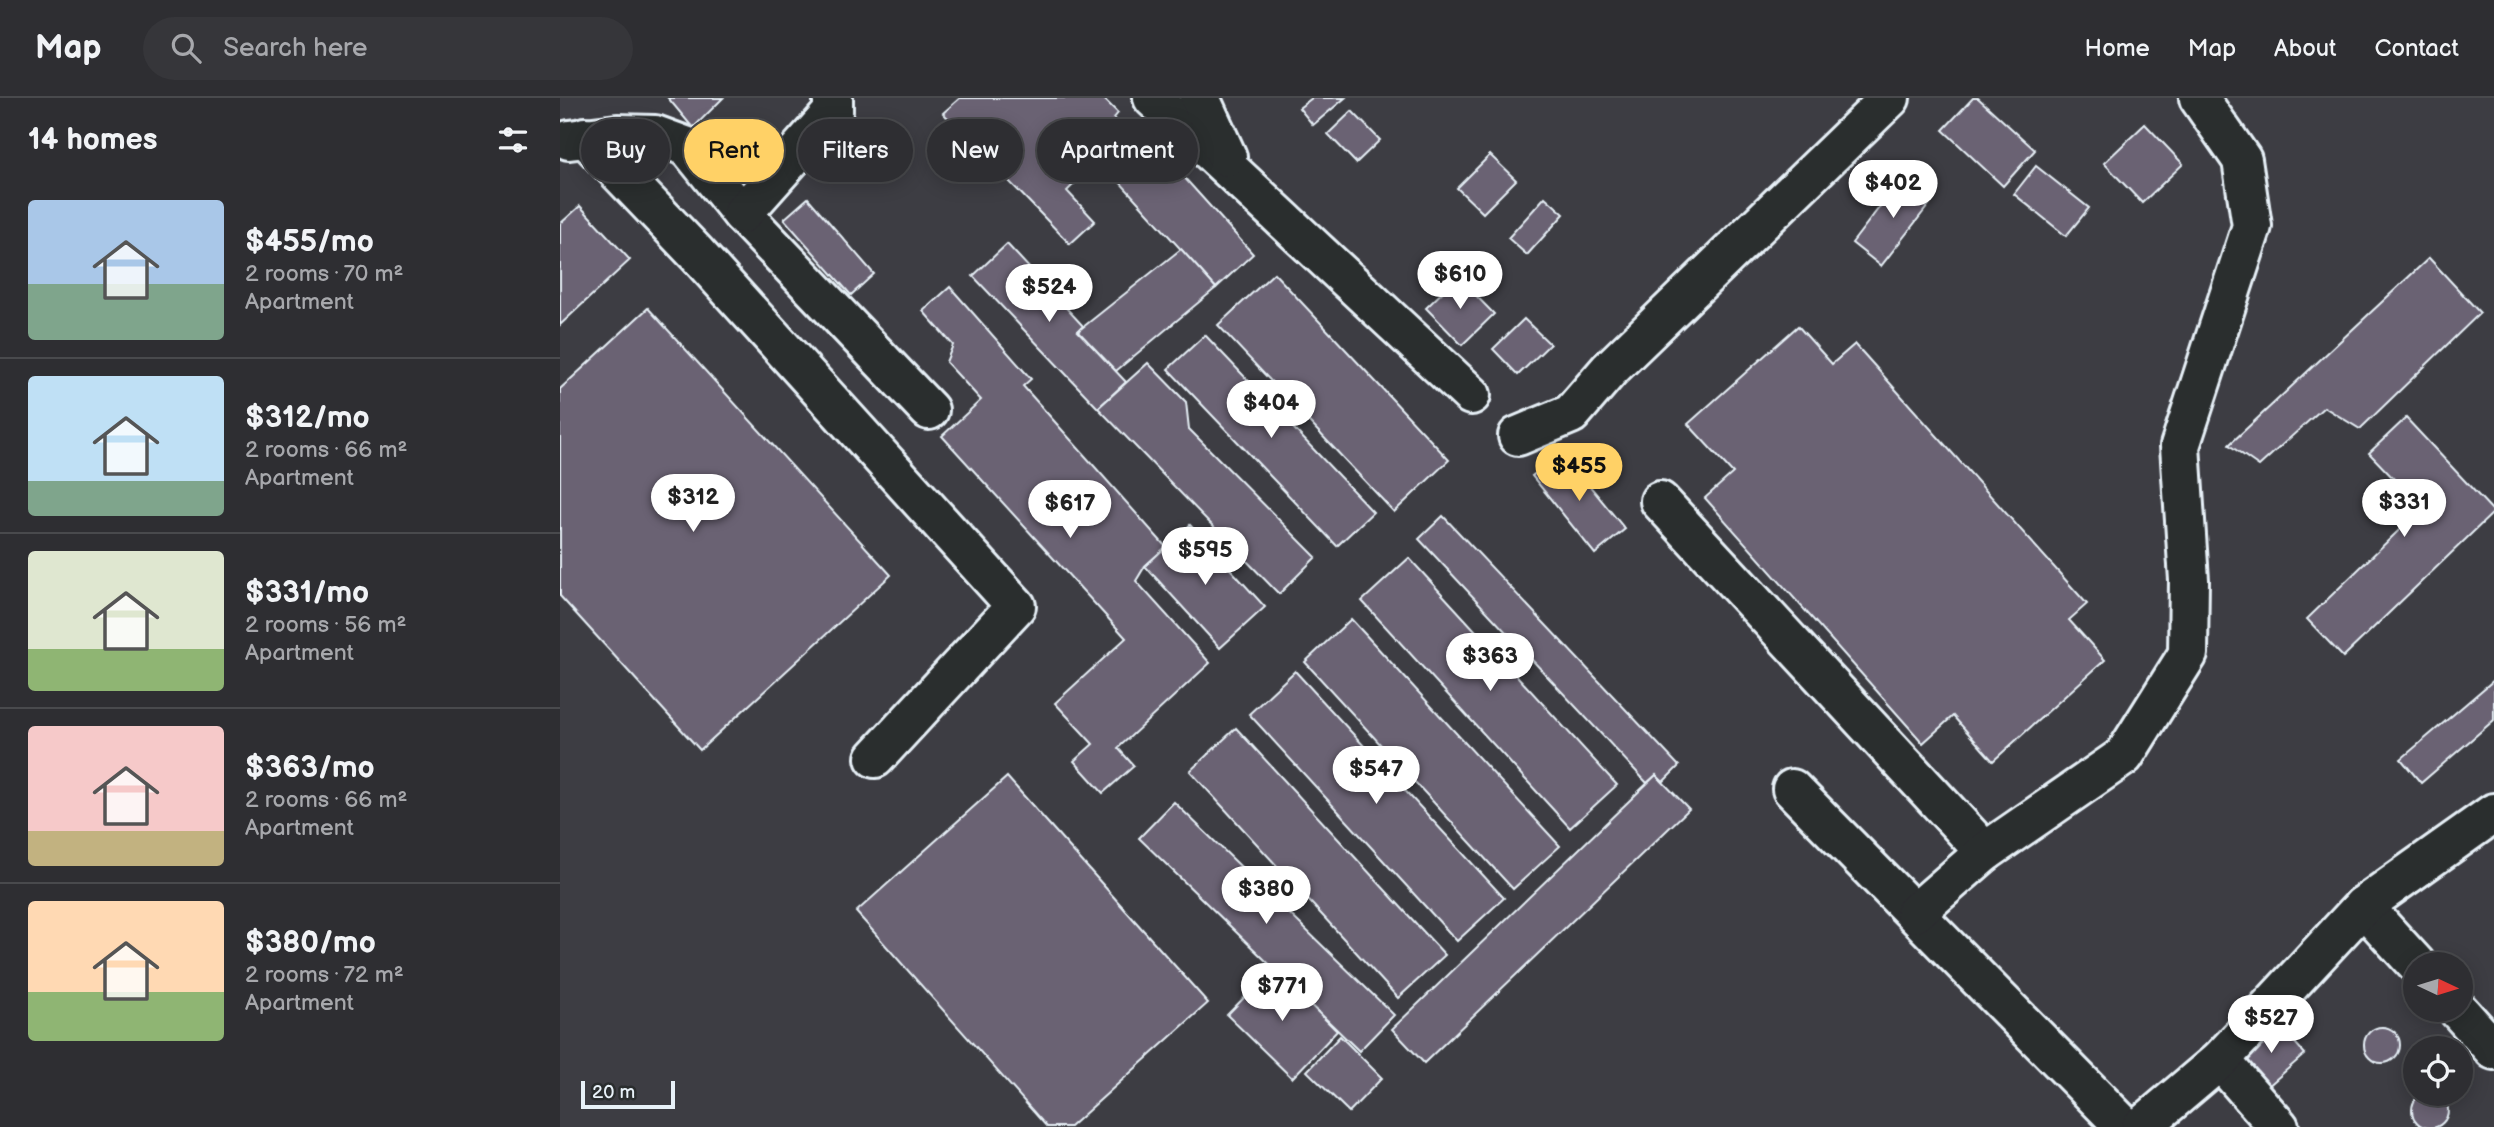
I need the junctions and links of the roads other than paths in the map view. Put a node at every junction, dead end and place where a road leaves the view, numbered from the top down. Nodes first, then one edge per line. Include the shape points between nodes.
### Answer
1 (833, 98) edge
2 (1153, 98) edge
3 (1200, 98) edge
4 (1890, 98) edge
5 (2199, 98) edge
6 (573, 139) edge
7 (1235, 175) junction
8 (742, 214) junction
9 (1471, 396) dead end
10 (929, 410) dead end
11 (1518, 436) dead end
12 (1660, 501) dead end
13 (875, 758) dead end
14 (1791, 789) dead end
15 (2494, 813) edge
16 (1985, 852) junction
17 (2363, 906) junction
18 (1915, 913) junction
19 (2405, 952) edge
20 (2469, 1022) edge
21 (2494, 1050) edge
22 (2220, 1060) junction
23 (2125, 1127) edge
24 (2141, 1127) edge
25 (2280, 1127) edge

1 - 8 street via 832,112
2 - 7 street
3 - 7 street
4 - 11 street via 1609,370 1571,414
5 - 16 street via 2242,160 2252,226 2180,446 2189,580 2188,654 2124,756
6 - 8 street via 655,135 688,147
6 - 13 street via 697,254 1016,606
7 - 9 street
8 - 10 street
12 - 16 street
14 - 18 street
15 - 17 street
16 - 18 street
17 - 19 street
17 - 22 street
18 - 23 street
20 - 21 street
22 - 24 street
22 - 25 street

